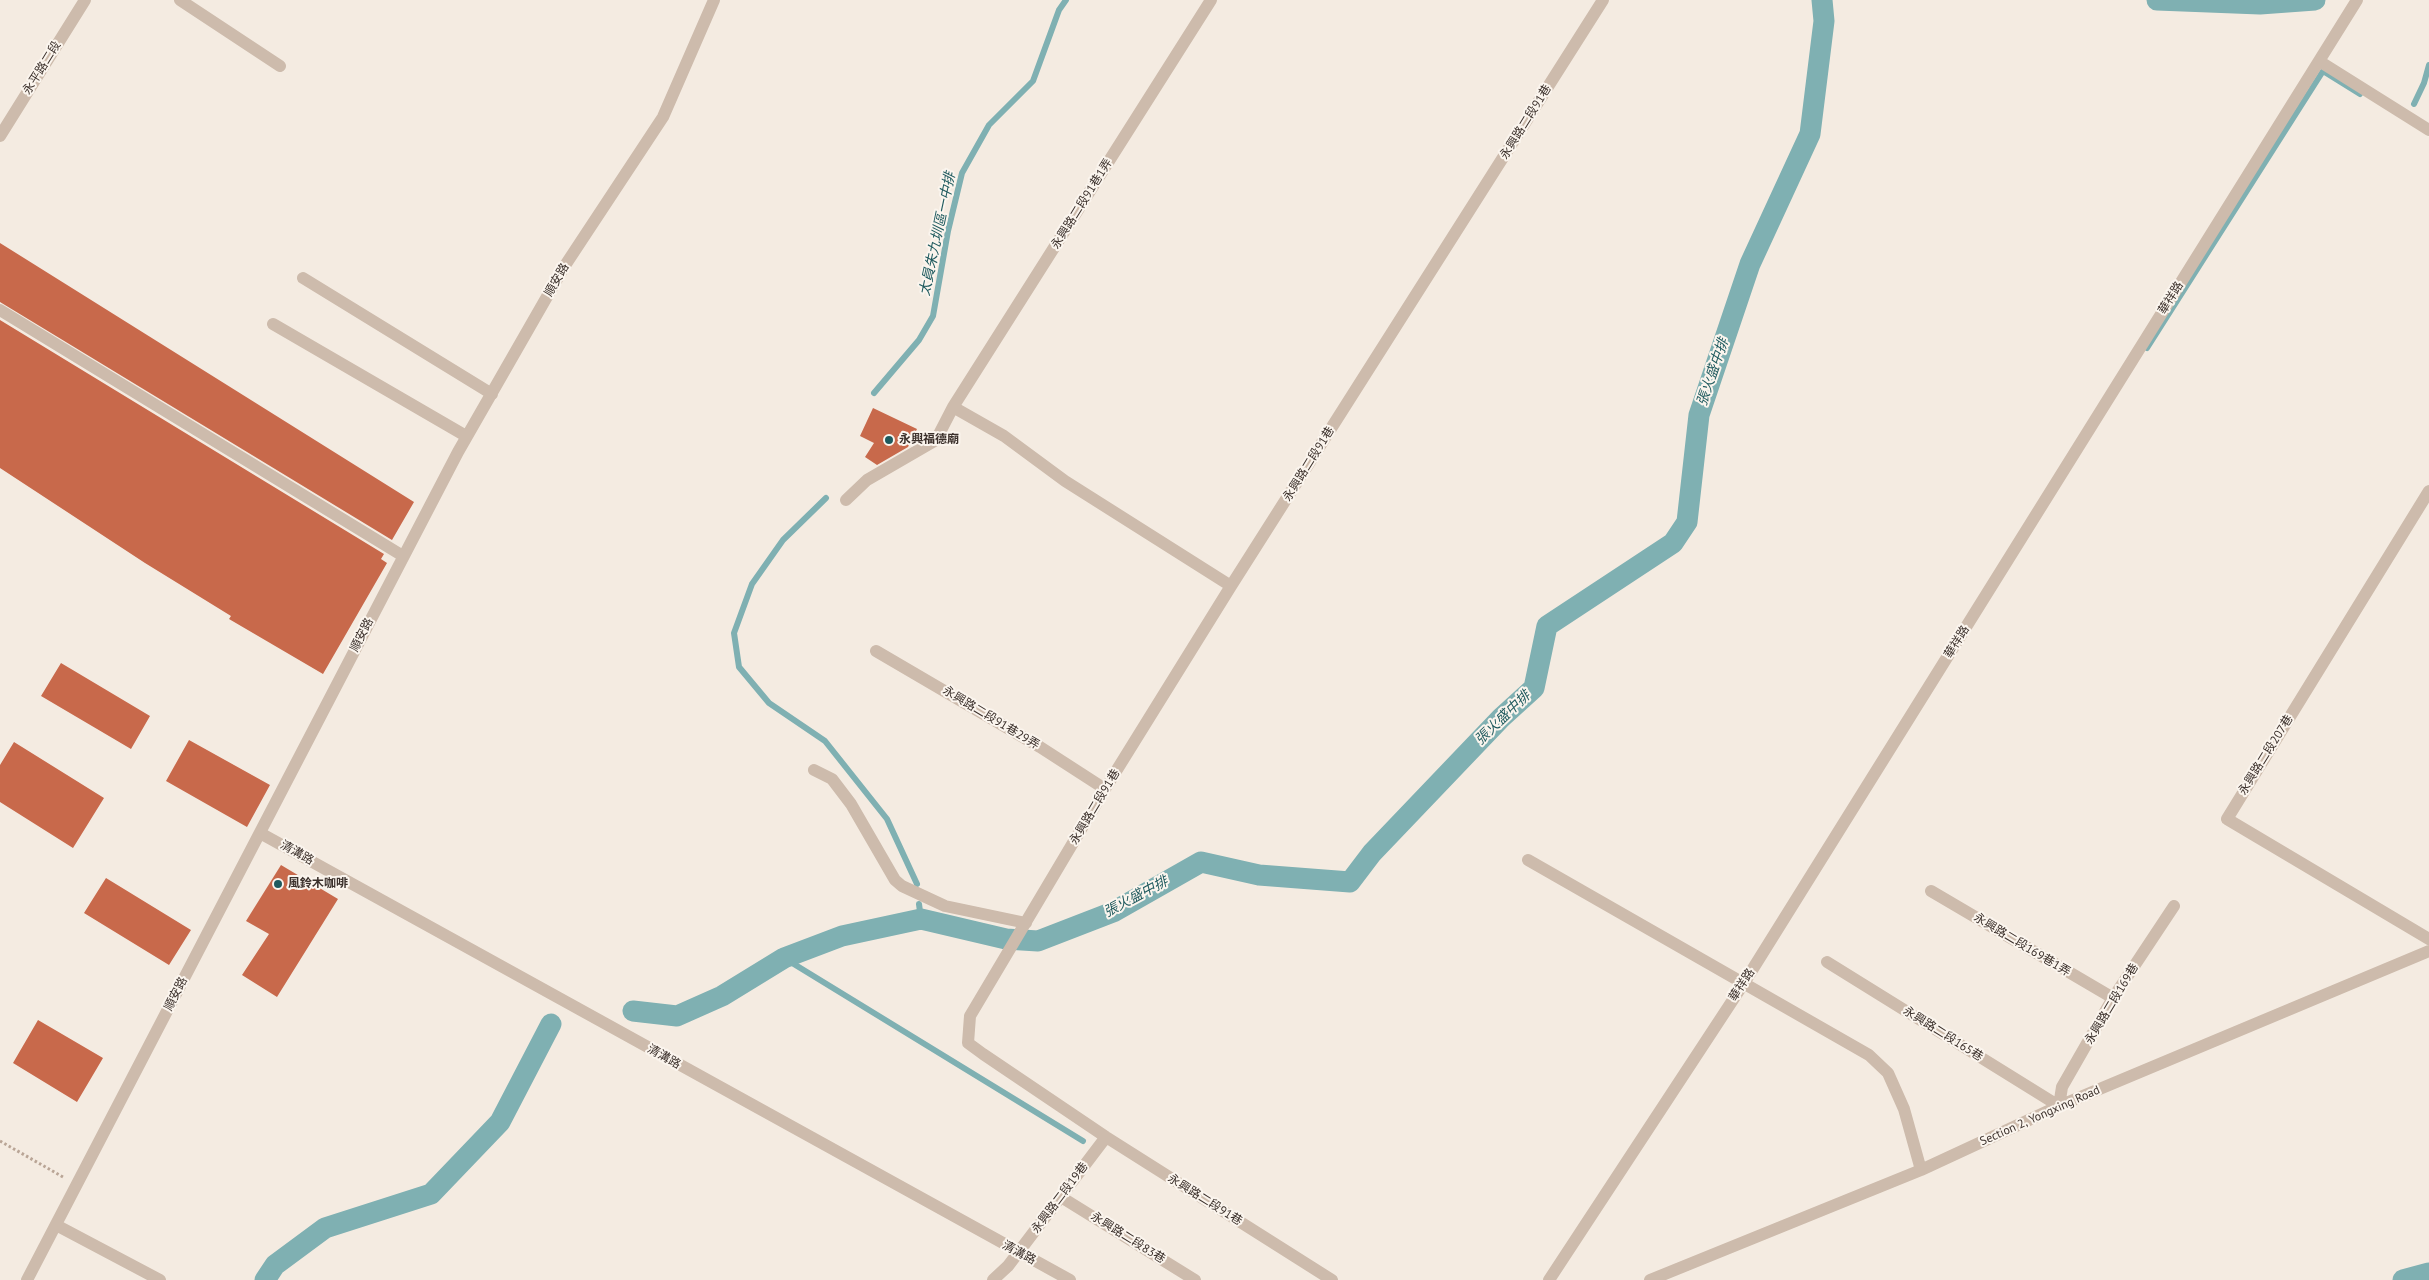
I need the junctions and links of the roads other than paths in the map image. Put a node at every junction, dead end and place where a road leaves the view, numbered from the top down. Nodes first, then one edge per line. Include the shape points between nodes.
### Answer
1 (85, 0) edge
2 (180, 0) edge
3 (714, 0) edge
4 (1211, 0) edge
5 (1603, 0) edge
6 (2357, 0) edge
7 (2319, 61) junction
8 (280, 66) dead end
9 (2429, 130) edge
10 (0, 136) edge
11 (303, 278) dead end
12 (0, 310) edge
13 (273, 324) dead end
14 (492, 394) junction
15 (953, 407) junction
16 (466, 436) junction
17 (2429, 491) edge
18 (846, 500) dead end
19 (403, 556) junction
20 (1231, 586) junction
21 (876, 651) dead end
22 (814, 770) dead end
23 (1105, 789) junction
24 (260, 833) junction
25 (1528, 860) dead end
26 (1932, 891) dead end
27 (2174, 906) dead end
28 (1023, 927) junction
29 (2429, 939) edge
30 (2429, 951) edge
31 (1827, 962) dead end
32 (1744, 983) junction
33 (2113, 998) junction
34 (2059, 1106) junction
35 (1106, 1137) junction
36 (1921, 1170) junction
37 (1060, 1197) junction
38 (56, 1225) junction
39 (1018, 1253) junction
40 (27, 1280) edge
41 (160, 1280) edge
42 (993, 1280) edge
43 (1070, 1280) edge
44 (1195, 1280) edge
45 (1332, 1280) edge
46 (1549, 1280) edge
47 (1650, 1280) edge

1 - 10 street, 永平路二段
2 - 8 street
3 - 14 street, 順安路 via 663,117 564,267
4 - 15 street, 永興路二段91巷1弄
5 - 20 street, 永興路二段91巷
6 - 7 street, 華祥路
7 - 9 street
7 - 32 street, 華祥路
11 - 14 street
12 - 19 street
13 - 16 street
14 - 16 street, 順安路
15 - 18 street, 永興路二段91巷1弄 via 936,440 867,480
15 - 20 street via 1004,436 1065,481
16 - 19 street, 順安路
17 - 29 street, 永興路二段207巷 via 2227,819
19 - 24 street, 順安路
20 - 23 street, 永興路二段91巷
21 - 23 street, 永興路二段91巷29弄
22 - 28 street via 832,779 846,798 894,880 934,901
23 - 28 street, 永興路二段91巷
24 - 38 street, 順安路
24 - 39 street, 清溝路
25 - 32 street
26 - 33 street, 永興路二段169巷1弄
27 - 33 street, 永興路二段169巷
28 - 35 street, 永興路二段91巷 via 970,1016 968,1043
30 - 34 street, Section 2, Yongxing Road
31 - 34 street, 永興路二段165巷
32 - 36 street via 1868,1055 1888,1073 1904,1109
32 - 46 street, 華祥路
33 - 34 street, 永興路二段169巷 via 2062,1087
34 - 36 street, Section 2, Yongxing Road
35 - 37 street, 永興路二段19巷
35 - 45 street, 永興路二段91巷
36 - 47 street, Section 2, Yongxing Road
37 - 39 street, 永興路二段19巷
37 - 44 street, 永興路二段83巷
38 - 40 street, 順安路
38 - 41 street
39 - 42 street, 永興路二段19巷
39 - 43 street, 清溝路

